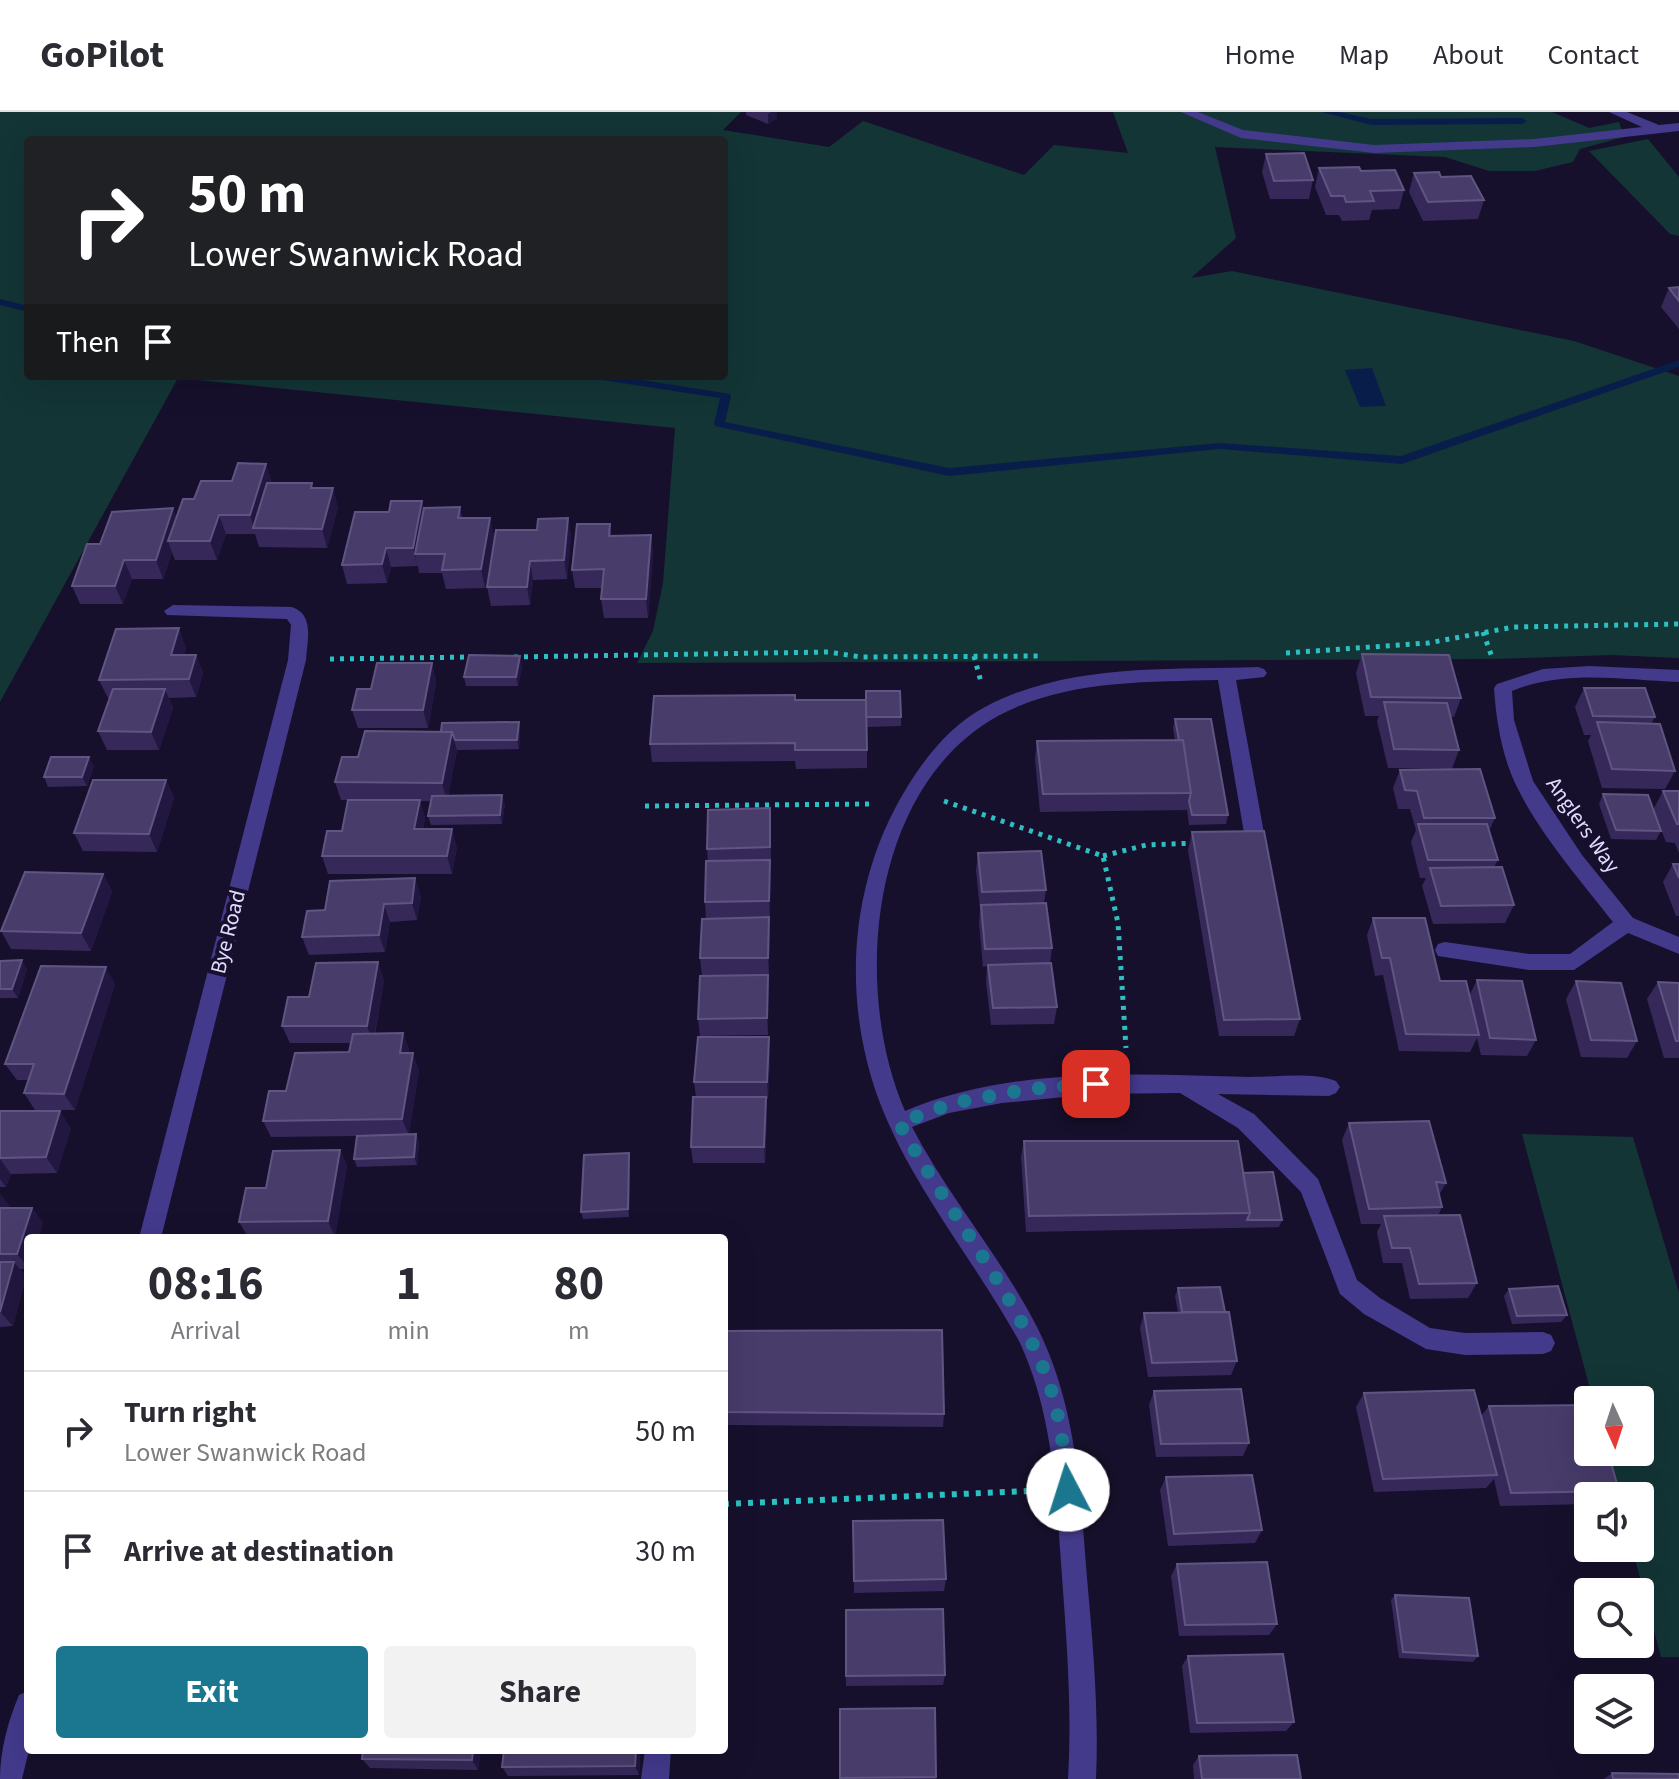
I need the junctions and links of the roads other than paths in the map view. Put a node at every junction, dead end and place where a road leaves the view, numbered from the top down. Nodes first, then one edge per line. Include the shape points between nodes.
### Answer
1 (1187, 112) edge
2 (1615, 112) edge
3 (1679, 127) edge
4 (1657, 129) junction
5 (173, 611) dead end
6 (1258, 673) dead end
7 (1226, 675) junction
8 (1679, 676) edge
9 (1254, 833) edge
10 (1626, 924) junction
11 (1679, 946) edge
12 (1445, 950) dead end
13 (1186, 1086) junction
14 (1329, 1087) dead end
15 (899, 1123) junction
16 (151, 1234) edge
17 (1543, 1343) dead end
18 (24, 1719) edge
19 (658, 1754) edge
20 (8, 1779) edge
21 (655, 1779) edge
22 (1082, 1779) edge

1 - 4 street via 1241,134 1374,149 1534,143
2 - 4 street
3 - 4 street
5 - 16 street, Bye Road via 292,613 300,624 297,660
6 - 7 street
7 - 9 street
7 - 15 street via 1110,677 1048,689 990,713 956,736 928,766 881,867 868,926 866,985 876,1051
8 - 10 street, Anglers Way via 1546,673 1503,688 1505,720 1524,783
10 - 11 street, Anglers Way
10 - 12 street via 1574,962 1529,962
13 - 14 street
13 - 15 street via 1029,1089 953,1103
13 - 17 street via 1246,1121 1310,1186 1348,1287 1372,1306 1426,1338 1465,1344
15 - 22 street via 1043,1366 1063,1440 1068,1490 1086,1725
18 - 20 street
19 - 21 street

